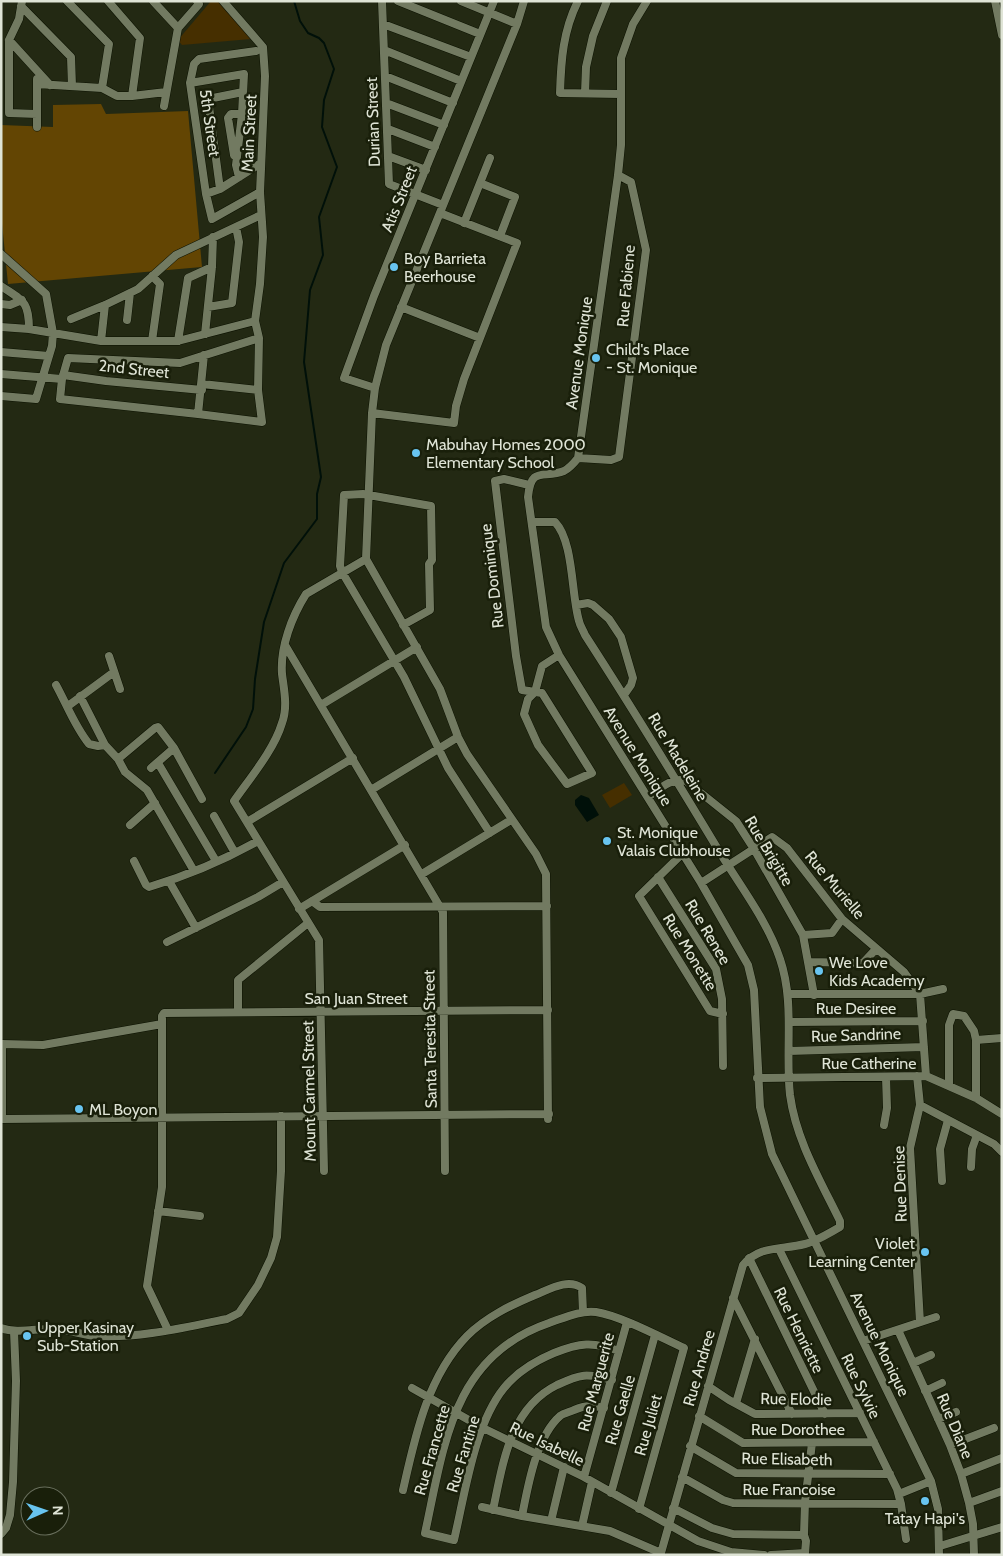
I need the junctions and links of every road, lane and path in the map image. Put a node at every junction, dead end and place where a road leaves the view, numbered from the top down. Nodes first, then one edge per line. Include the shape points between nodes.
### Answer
1 (67, 1) edge
2 (108, 1) edge
3 (153, 1) edge
4 (197, 1) edge
5 (223, 1) edge
6 (382, 1) edge
7 (398, 1) edge
8 (461, 1) edge
9 (494, 1) edge
10 (524, 1) edge
11 (578, 1) edge
12 (607, 1) edge
13 (647, 1) edge
14 (22, 4) edge
15 (998, 6) edge
16 (489, 13) junction
17 (383, 24) junction
18 (517, 24) junction
19 (178, 28) junction
20 (480, 34) junction
21 (1002, 35) edge
22 (9, 40) junction
23 (384, 50) junction
24 (259, 52) junction
25 (471, 57) junction
26 (37, 70) junction
27 (385, 76) junction
28 (461, 81) junction
29 (190, 82) junction
30 (38, 84) junction
31 (50, 85) junction
32 (72, 86) junction
33 (102, 88) junction
34 (166, 92) junction
35 (243, 92) junction
36 (585, 93) junction
37 (620, 94) junction
38 (132, 96) junction
39 (386, 103) junction
40 (452, 103) junction
41 (164, 106) dead end
42 (37, 114) junction
43 (242, 114) junction
44 (444, 125) junction
45 (37, 127) dead end
46 (388, 128) junction
47 (435, 147) junction
48 (388, 156) junction
49 (490, 158) dead end
50 (261, 163) junction
51 (236, 165) junction
52 (426, 170) junction
53 (618, 176) junction
54 (239, 177) junction
55 (480, 183) junction
56 (220, 188) junction
57 (260, 192) junction
58 (206, 194) junction
59 (416, 195) junction
60 (443, 205) junction
61 (440, 213) junction
62 (261, 215) junction
63 (464, 222) junction
64 (236, 227) junction
65 (500, 236) junction
66 (213, 237) junction
67 (1, 254) edge
68 (212, 268) junction
69 (152, 276) junction
70 (1, 286) edge
71 (130, 293) junction
72 (22, 300) junction
73 (1, 304) edge
74 (105, 305) junction
75 (401, 307) junction
76 (208, 308) junction
77 (71, 318) dead end
78 (127, 320) dead end
79 (255, 321) junction
80 (1, 327) edge
81 (30, 329) junction
82 (53, 333) junction
83 (205, 334) junction
84 (260, 338) junction
85 (480, 338) junction
86 (100, 340) junction
87 (152, 341) junction
88 (178, 341) junction
89 (1, 352) edge
90 (204, 355) junction
91 (49, 356) junction
92 (1, 374) edge
93 (43, 377) junction
94 (62, 377) junction
95 (202, 387) junction
96 (375, 388) junction
97 (258, 390) junction
98 (1, 396) edge
99 (372, 413) junction
100 (198, 414) junction
101 (578, 458) junction
102 (529, 485) junction
103 (369, 496) junction
104 (532, 522) junction
105 (366, 559) junction
106 (342, 572) junction
107 (576, 605) junction
108 (403, 625) junction
109 (285, 645) junction
110 (416, 647) junction
111 (559, 655) junction
112 (109, 656) dead end
113 (394, 660) junction
114 (114, 672) junction
115 (56, 685) dead end
116 (120, 689) dead end
117 (535, 692) junction
118 (624, 695) junction
119 (80, 696) junction
120 (321, 705) junction
121 (68, 706) junction
122 (458, 736) junction
123 (105, 745) junction
124 (174, 748) junction
125 (438, 749) junction
126 (353, 758) junction
127 (118, 759) junction
128 (676, 779) junction
129 (371, 790) junction
130 (648, 797) junction
131 (202, 799) dead end
132 (155, 803) junction
133 (214, 816) dead end
134 (511, 820) junction
135 (247, 822) junction
136 (130, 826) dead end
137 (490, 833) junction
138 (258, 841) junction
139 (405, 845) junction
140 (754, 849) junction
141 (235, 853) junction
142 (682, 854) junction
143 (216, 861) junction
144 (134, 862) dead end
145 (728, 865) junction
146 (194, 870) junction
147 (422, 874) junction
148 (658, 877) junction
149 (169, 881) junction
150 (283, 882) junction
151 (701, 883) junction
152 (312, 901) junction
153 (547, 906) junction
154 (441, 907) junction
155 (299, 909) junction
156 (842, 919) junction
157 (308, 923) junction
158 (196, 928) junction
159 (803, 935) junction
160 (167, 942) dead end
161 (876, 948) junction
162 (808, 962) junction
163 (943, 989) dead end
164 (788, 994) junction
165 (920, 994) junction
166 (814, 995) junction
167 (548, 1010) junction
168 (444, 1011) junction
169 (238, 1012) junction
170 (321, 1012) junction
171 (723, 1014) junction
172 (923, 1021) junction
173 (789, 1022) junction
174 (162, 1024) junction
175 (1002, 1038) edge
176 (976, 1040) junction
177 (924, 1047) junction
178 (789, 1051) junction
179 (723, 1066) dead end
180 (921, 1076) junction
181 (790, 1077) junction
182 (886, 1077) junction
183 (757, 1078) junction
184 (949, 1085) junction
185 (976, 1098) junction
186 (920, 1105) junction
187 (1002, 1114) edge
188 (445, 1115) junction
189 (281, 1116) junction
190 (323, 1116) junction
191 (162, 1118) junction
192 (948, 1120) junction
193 (884, 1125) dead end
194 (977, 1135) junction
195 (1002, 1152) edge
196 (971, 1168) dead end
197 (324, 1170) dead end
198 (445, 1171) dead end
199 (942, 1181) dead end
200 (158, 1211) junction
201 (200, 1216) dead end
202 (814, 1241) junction
203 (779, 1249) junction
204 (749, 1258) junction
205 (733, 1298) junction
206 (583, 1312) junction
207 (936, 1317) dead end
208 (627, 1322) junction
209 (920, 1322) junction
210 (1, 1328) edge
211 (168, 1330) junction
212 (898, 1330) junction
213 (14, 1331) junction
214 (655, 1335) junction
215 (755, 1339) junction
216 (863, 1341) junction
217 (684, 1348) joint
218 (619, 1351) junction
219 (931, 1355) dead end
220 (913, 1363) junction
221 (612, 1380) junction
222 (942, 1383) dead end
223 (708, 1386) junction
224 (412, 1388) dead end
225 (925, 1391) junction
226 (429, 1397) junction
227 (736, 1404) junction
228 (604, 1408) junction
229 (455, 1412) junction
230 (956, 1412) dead end
231 (792, 1414) junction
232 (825, 1414) junction
233 (860, 1414) junction
234 (699, 1416) junction
235 (938, 1419) junction
236 (484, 1428) junction
237 (994, 1428) dead end
238 (510, 1441) junction
239 (874, 1442) junction
240 (812, 1443) junction
241 (950, 1445) junction
242 (690, 1446) junction
243 (537, 1454) junction
244 (1002, 1458) edge
245 (564, 1468) junction
246 (809, 1474) junction
247 (890, 1474) junction
248 (961, 1474) junction
249 (584, 1477) junction
250 (682, 1477) junction
251 (931, 1481) junction
252 (592, 1482) junction
253 (402, 1490) dead end
254 (1002, 1491) edge
255 (611, 1493) junction
256 (899, 1494) junction
257 (805, 1502) junction
258 (969, 1503) junction
259 (901, 1504) junction
260 (482, 1507) dead end
261 (673, 1508) junction
262 (639, 1509) junction
263 (493, 1510) junction
264 (522, 1516) junction
265 (552, 1521) junction
266 (669, 1525) junction
267 (582, 1526) junction
268 (1002, 1527) edge
269 (1, 1534) edge
270 (804, 1534) junction
271 (973, 1536) junction
272 (906, 1539) dead end
273 (454, 1540) joint
274 (940, 1546) junction
275 (764, 1555) edge
276 (771, 1555) edge
277 (939, 1555) edge
278 (974, 1555) edge

1 - 33 street via 109,44
2 - 38 street via 140,38
3 - 19 street
4 - 19 street via 199,4
5 - 24 street via 262,47
6 - 17 street, Durian Street
7 - 20 street
8 - 16 street
9 - 16 street, Atis Street
10 - 18 street
11 - 36 street via 571,14 561,56 560,92
12 - 36 street via 593,36 586,66
13 - 37 street, Avenue Monique via 633,24 622,58
14 - 22 street via 19,20
14 - 32 street via 70,57
15 - 21 street
16 - 18 street
16 - 20 street, Atis Street
17 - 23 street, Durian Street
17 - 25 street
18 - 60 street
19 - 34 street
20 - 25 street, Atis Street
22 - 26 street
22 - 42 street via 9,113
23 - 27 street, Durian Street
23 - 28 street
24 - 29 street, 5th Street via 199,59 194,64
24 - 50 street, Main Street via 265,76
25 - 28 street, Atis Street
26 - 30 street
26 - 31 street
27 - 39 street, Durian Street
27 - 40 street
28 - 40 street, Atis Street
29 - 35 street via 244,74
29 - 58 street, 5th Street
30 - 31 street
30 - 42 street
31 - 32 street
32 - 33 street
33 - 38 street via 117,96
34 - 38 street
34 - 41 street
35 - 43 street
35 - 56 street via 208,99
36 - 37 street
37 - 53 street, Avenue Monique
39 - 44 street
39 - 46 street, Durian Street
40 - 44 street, Atis Street
42 - 45 street
43 - 51 street
43 - 51 street via 231,114 228,118
44 - 47 street, Atis Street
46 - 47 street
46 - 48 street, Durian Street
47 - 52 street, Atis Street
48 - 52 street
48 - 59 street, Durian Street via 389,184
49 - 55 street
50 - 54 street
50 - 57 street, Main Street
51 - 54 street
52 - 59 street, Atis Street
53 - 101 street, Avenue Monique
53 - 101 street, Rue Fabiene via 631,182 646,250 619,457 611,460
54 - 56 street
55 - 63 street
55 - 65 street via 515,197
56 - 58 street
57 - 58 street, 5th Street via 212,219
57 - 62 street, Main Street
59 - 60 street, Durian Street
59 - 96 street, Atis Street via 344,378
60 - 61 street
61 - 63 street
61 - 75 street
62 - 64 street
62 - 79 street, Main Street via 263,237
63 - 65 street
64 - 66 street
64 - 76 street via 239,242 232,302
65 - 85 street via 517,243
66 - 68 street
66 - 69 street via 176,255
67 - 82 street via 46,294
68 - 76 street
68 - 88 street via 188,278
69 - 71 street
69 - 87 street via 160,284
70 - 72 street
71 - 74 street
71 - 78 street
72 - 73 street via 10,305
72 - 81 street via 29,311
74 - 77 street
74 - 86 street
75 - 85 street
75 - 96 street via 386,345
76 - 83 street
79 - 83 street
79 - 84 street
80 - 81 street
81 - 82 street
82 - 86 street
82 - 91 street
83 - 88 street
84 - 90 street
84 - 97 street
85 - 99 street via 457,402 454,423
86 - 87 street
87 - 88 street
89 - 91 street
90 - 94 street via 180,363 68,358
90 - 95 street
91 - 93 street
92 - 93 street, 2nd Street
93 - 94 street, 2nd Street
93 - 98 street via 36,399
94 - 95 street, 2nd Street
94 - 100 street via 60,399
95 - 97 street, 2nd Street
95 - 100 street
96 - 99 street
97 - 100 street via 262,422
99 - 103 street
101 - 102 street via 563,472 536,476
102 - 104 street, Avenue Monique
102 - 117 street, Rue Dominique via 504,479 495,481 520,681 522,690
103 - 105 street
103 - 106 street via 344,495
103 - 108 street via 431,506 430,610
104 - 107 street, Rue Madeleine via 555,522 560,526 569,556
104 - 111 street, Avenue Monique via 546,627
105 - 106 street
105 - 108 street
106 - 109 street via 306,594
106 - 113 street
107 - 118 street, Rue Madeleine via 584,635
107 - 118 street via 593,605 614,625 621,637 633,678
108 - 110 street
109 - 120 street
109 - 135 street, Mount Carmel Street via 282,723 234,801
110 - 113 street
110 - 122 street via 440,689
111 - 117 street via 542,666
111 - 130 street, Avenue Monique
112 - 114 street
113 - 120 street
113 - 125 street
114 - 116 street
114 - 119 street
115 - 121 street
117 - 117 street via 542,693 592,773 566,784 538,745 524,714 528,699
118 - 128 street, Rue Madeleine
119 - 121 street
119 - 123 street
120 - 126 street
121 - 123 street via 89,744
122 - 125 street
122 - 134 street
123 - 127 street
124 - 127 street via 158,727
124 - 131 street
124 - 143 street via 155,765
125 - 129 street
125 - 137 street
126 - 129 street
126 - 135 street
127 - 132 street via 125,772 147,790
128 - 130 street
128 - 140 street, Rue Brigitte via 686,781 736,821
128 - 145 street, Rue Madeleine
129 - 139 street
130 - 142 street, Avenue Monique
132 - 136 street
132 - 146 street
133 - 141 street
134 - 137 street
134 - 153 street via 542,864 546,874
135 - 138 street, Mount Carmel Street
137 - 147 street
138 - 141 street
138 - 150 street, Mount Carmel Street
139 - 147 street
139 - 152 street
140 - 145 street, Rue Murielle
140 - 156 street, Rue Murielle via 772,837 786,848
140 - 159 street, Rue Brigitte
141 - 143 street
142 - 148 street
142 - 151 street, Avenue Monique
143 - 146 street
144 - 149 street via 149,887
145 - 151 street, Rue Murielle
145 - 164 street, Rue Madeleine via 766,926 781,960
146 - 149 street
147 - 154 street
148 - 171 street, Rue Renee via 716,969
148 - 171 street, Rue Monette via 639,896 710,1011
149 - 158 street
150 - 155 street, Mount Carmel Street
150 - 158 street
151 - 183 street, Avenue Monique via 748,965 755,1000
152 - 154 street via 320,907
152 - 155 street
153 - 154 street
153 - 167 street
154 - 168 street, Santa Teresita Street
155 - 157 street, Mount Carmel Street
156 - 159 street via 832,933
156 - 161 street, Rue Murielle
157 - 169 street via 238,980
157 - 170 street, Mount Carmel Street via 318,940
158 - 160 street
159 - 162 street, Rue Brigitte
161 - 162 street via 863,963
161 - 165 street, Rue Murielle via 904,972
162 - 166 street, Rue Brigitte
163 - 165 street
164 - 166 street
164 - 173 street, Rue Madeleine
165 - 166 street
165 - 172 street, Rue Murielle
167 - 168 street, San Juan Street
167 - 188 street via 549,1117
168 - 170 street, San Juan Street
168 - 188 street, Santa Teresita Street
169 - 170 street, San Juan Street
169 - 174 street, San Juan Street via 164,1013
170 - 190 street, Mount Carmel Street
171 - 179 street, Rue Renee
172 - 173 street, Rue Desiree
172 - 177 street, Rue Murielle
173 - 178 street, Rue Madeleine
174 - 191 street
174 - 191 street via 43,1045 2,1044 2,1119
175 - 176 street
176 - 184 street via 964,1016 953,1014 949,1025
176 - 185 street
177 - 178 street, Rue Sandrine
177 - 180 street, Rue Murielle
178 - 181 street, Rue Madeleine
180 - 182 street, Rue Catherine
180 - 184 street, Rue Catherine
180 - 186 street, Rue Denise
181 - 182 street, Rue Catherine
181 - 183 street, Rue Catherine
181 - 202 street, Rue Madeleine via 793,1110 801,1140 840,1221 840,1227
182 - 193 street
183 - 202 street, Avenue Monique via 760,1107 772,1154
184 - 185 street, Rue Catherine
185 - 187 street, Rue Catherine
186 - 192 street
186 - 209 street, Rue Denise via 910,1148
188 - 190 street
188 - 198 street, Santa Teresita Street
189 - 190 street
189 - 191 street
189 - 211 street via 277,1237 258,1285 239,1313 227,1319
190 - 197 street, Mount Carmel Street
191 - 200 street
192 - 194 street
192 - 199 street via 940,1149
194 - 195 street
194 - 196 street
200 - 201 street
200 - 211 street via 147,1286
202 - 203 street
202 - 216 street, Avenue Monique
203 - 204 street via 760,1251
203 - 233 street, Rue Sylvie
204 - 205 street, Rue Andree via 743,1265
204 - 232 street, Rue Henriette
205 - 215 street
205 - 223 street, Rue Andree
206 - 208 street, Rue Francette via 608,1314
206 - 226 street via 582,1288 569,1283 504,1309 467,1336 442,1371
206 - 229 street, Rue Francette via 530,1330 512,1340 472,1379
207 - 209 street
208 - 214 street, Rue Francette
208 - 218 street, Rue Marguerite
209 - 212 street
210 - 213 street
211 - 213 street via 146,1335 98,1336 64,1329
212 - 216 street
212 - 220 street, Rue Diane
213 - 269 street via 13,1482 10,1515
214 - 217 street, Rue Francette
214 - 255 street, Rue Gaelle
215 - 227 street
215 - 231 street
216 - 251 street, Avenue Monique
217 - 262 street, Rue Juliet
218 - 221 street, Rue Marguerite
218 - 236 street, Rue Fantine via 592,1343 570,1346 540,1359 504,1389
219 - 220 street
220 - 225 street, Rue Diane
221 - 228 street, Rue Marguerite
221 - 238 street via 592,1374 582,1375 549,1389 524,1412
222 - 225 street
223 - 227 street, Rue Elodie
223 - 234 street, Rue Andree
224 - 226 street, Rue Isabelle
225 - 235 street, Rue Diane
226 - 229 street, Rue Isabelle
226 - 253 street via 417,1429
227 - 231 street, Rue Elodie via 755,1414
228 - 243 street via 591,1404 562,1415 552,1425
228 - 249 street, Rue Marguerite
229 - 236 street, Rue Isabelle
229 - 273 street, Rue Francette via 425,1533
230 - 235 street
231 - 232 street, Rue Elodie
232 - 233 street, Rue Elodie
233 - 239 street, Rue Sylvie
234 - 240 street, Rue Dorothee via 743,1443
234 - 242 street, Rue Andree
235 - 241 street, Rue Diane
236 - 238 street, Rue Isabelle
236 - 273 street, Rue Fantine via 474,1454
237 - 241 street
238 - 243 street, Rue Isabelle
238 - 263 street
239 - 240 street, Rue Dorothee
239 - 247 street, Rue Sylvie
240 - 246 street
241 - 248 street, Rue Diane
242 - 246 street, Rue Elisabeth via 736,1473
242 - 250 street, Rue Andree
243 - 245 street, Rue Isabelle
243 - 264 street
244 - 248 street
245 - 249 street, Rue Isabelle
245 - 265 street
246 - 247 street, Rue Elisabeth
246 - 257 street
247 - 256 street, Rue Sylvie
248 - 258 street, Rue Diane
249 - 252 street, Rue Isabelle
250 - 257 street, Rue Francoise via 723,1500
250 - 261 street, Rue Andree
251 - 256 street
251 - 274 street, Avenue Monique via 938,1509
252 - 255 street, Rue Isabelle
252 - 267 street
254 - 258 street
255 - 262 street, Rue Isabelle
256 - 259 street, Rue Sylvie
257 - 259 street, Rue Francoise
257 - 270 street
258 - 271 street, Rue Diane
259 - 272 street, Rue Sylvie
260 - 263 street
261 - 266 street, Rue Andree
261 - 270 street via 712,1528 733,1534
262 - 266 street, Rue Isabelle
263 - 264 street
264 - 265 street
265 - 267 street
266 - 267 street, Rue Andree via 661,1553 610,1531
266 - 275 street, Rue Isabelle via 698,1541 731,1552
268 - 271 street
270 - 276 street via 805,1553
271 - 274 street
271 - 278 street, Rue Diane
274 - 277 street, Avenue Monique

